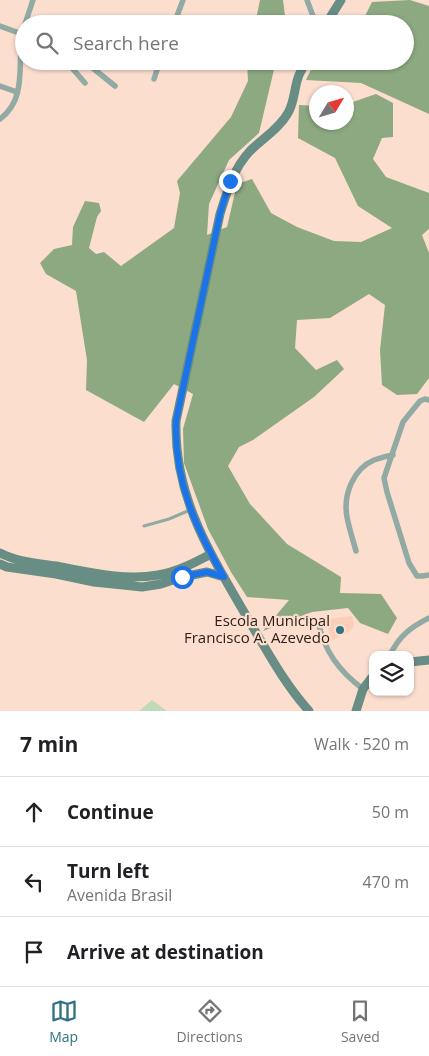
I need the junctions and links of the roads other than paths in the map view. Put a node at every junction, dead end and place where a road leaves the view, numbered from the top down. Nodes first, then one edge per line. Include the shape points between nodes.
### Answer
1 (33, 0) edge
2 (183, 0) edge
3 (307, 0) edge
4 (341, 0) edge
5 (28, 15) edge
6 (177, 15) edge
7 (313, 15) edge
8 (332, 15) edge
9 (0, 26) edge
10 (15, 31) edge
11 (21, 70) edge
12 (74, 70) edge
13 (95, 70) edge
14 (157, 70) edge
15 (302, 70) edge
16 (154, 79) dead end
17 (85, 83) dead end
18 (0, 86) edge
19 (115, 86) dead end
20 (17, 92) junction
21 (0, 119) edge
22 (427, 399) edge
23 (393, 455) junction
24 (190, 510) junction
25 (144, 526) dead end
26 (356, 551) dead end
27 (0, 553) edge
28 (211, 554) junction
29 (0, 564) edge
30 (57, 570) junction
31 (429, 574) edge
32 (224, 577) junction
33 (429, 618) edge
34 (318, 621) dead end
35 (392, 651) edge
36 (429, 660) edge
37 (414, 662) edge
38 (369, 682) edge
39 (364, 689) junction
40 (309, 711) edge
41 (356, 711) edge

1 - 5 street
2 - 6 street
3 - 7 street
4 - 8 street
9 - 10 street
11 - 20 street
12 - 17 street
13 - 19 street
14 - 16 street
15 - 24 street via 288,113 240,164 230,181 220,214 176,421 176,446
18 - 20 street
20 - 21 street via 9,111
22 - 23 street via 420,401 403,422
23 - 26 street via 372,461 354,477 348,489 346,516
23 - 31 street via 384,478 387,492 413,571 417,576
24 - 25 lane
24 - 28 street
27 - 30 street
28 - 30 street via 173,571 136,578
28 - 32 street
29 - 30 street via 20,570
30 - 32 street via 94,582 142,586 207,572
32 - 40 street via 280,673
33 - 35 street via 405,632
34 - 39 street via 330,654 353,682
36 - 37 street
38 - 39 street
39 - 41 street

